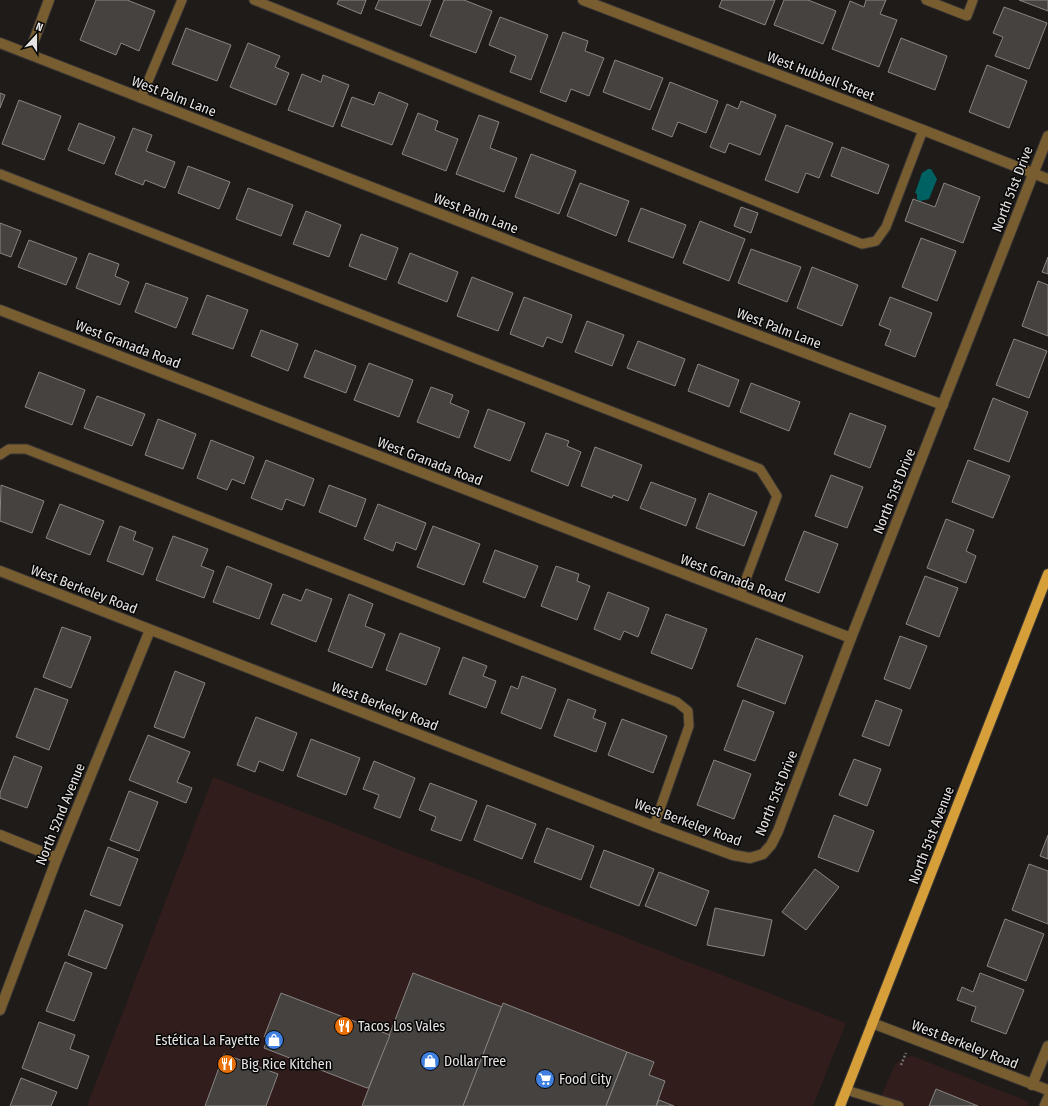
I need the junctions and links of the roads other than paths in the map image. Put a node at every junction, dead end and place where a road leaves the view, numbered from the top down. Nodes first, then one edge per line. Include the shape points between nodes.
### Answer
1 (50, 0) edge
2 (182, 0) edge
3 (254, 0) edge
4 (583, 0) edge
5 (926, 0) edge
6 (973, 0) edge
7 (0, 44) edge
8 (29, 54) junction
9 (141, 98) junction
10 (923, 130) junction
11 (1048, 136) edge
12 (1033, 173) junction
13 (0, 174) edge
14 (1048, 179) edge
15 (0, 310) edge
16 (943, 405) junction
17 (0, 456) edge
18 (0, 571) edge
19 (1048, 574) edge
20 (740, 595) junction
21 (150, 630) junction
22 (851, 638) junction
23 (654, 826) junction
24 (0, 835) edge
25 (763, 854) joint
26 (57, 858) junction
27 (0, 1010) edge
28 (872, 1023) junction
29 (1048, 1046) edge
30 (1032, 1085) junction
31 (846, 1090) junction
32 (1048, 1090) edge
33 (1048, 1097) edge
34 (840, 1106) edge
35 (899, 1106) edge
36 (1044, 1106) edge

1 - 8 street
2 - 9 lane
3 - 10 lane via 862,244 876,241 886,227
4 - 10 street, West Hubbell Street
5 - 6 lane via 967,16
7 - 8 street, West Palm Lane
8 - 9 street, West Palm Lane
9 - 16 street, West Palm Lane
10 - 12 street, West Hubbell Street
11 - 12 street, North 51st Drive
12 - 14 street, West Hubbell Street
12 - 16 street, North 51st Drive
13 - 20 lane via 760,469 777,496
15 - 20 street, West Granada Road
16 - 22 street, North 51st Drive
17 - 23 lane via 9,449 26,449 677,702 688,711 690,726
18 - 21 street, West Berkeley Road
19 - 28 main road, North 51st Avenue
20 - 22 street, West Granada Road
21 - 23 street, West Berkeley Road
21 - 26 street, North 52nd Avenue
22 - 25 street, North 51st Drive via 778,831 771,846
23 - 25 street, West Berkeley Road via 733,855 750,858
24 - 26 street
26 - 27 street, North 52nd Avenue
28 - 30 street, West Berkeley Road
28 - 31 main road, North 51st Avenue
29 - 30 street
30 - 32 street, West Berkeley Road
31 - 34 main road, North 51st Avenue
31 - 35 lane
33 - 36 lane

